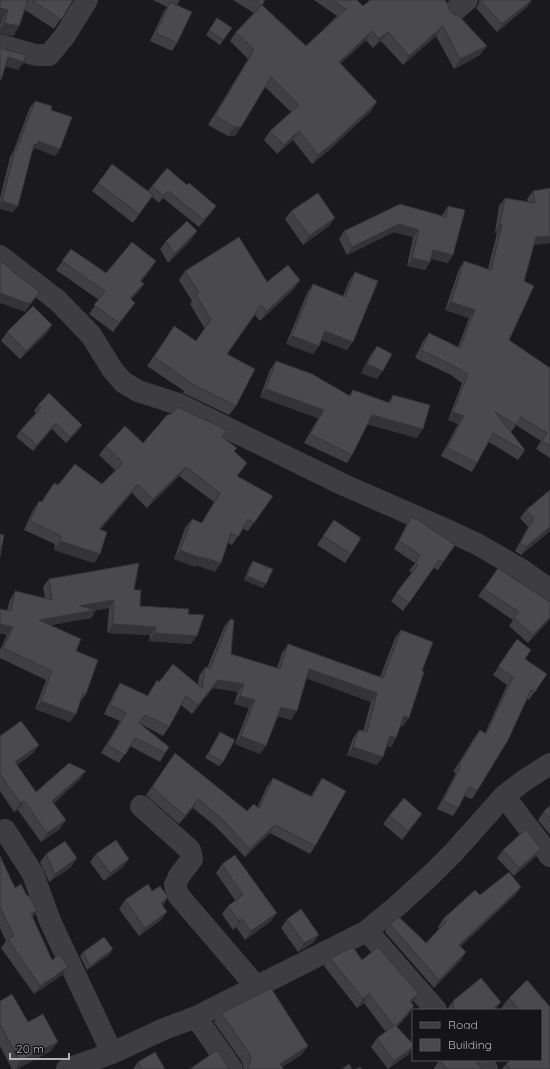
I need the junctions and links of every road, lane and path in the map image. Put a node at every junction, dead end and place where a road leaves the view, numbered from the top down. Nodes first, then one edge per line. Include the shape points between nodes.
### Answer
1 (87, 0) edge
2 (0, 45) edge
3 (0, 256) edge
4 (550, 590) edge
5 (550, 764) edge
6 (504, 796) junction
7 (141, 806) dead end
8 (5, 830) dead end
9 (550, 856) edge
10 (367, 931) junction
11 (256, 986) junction
12 (435, 1009) edge
13 (196, 1017) junction
14 (112, 1053) junction
15 (480, 1061) edge
16 (67, 1069) edge
17 (232, 1069) edge
18 (487, 1069) edge

1 - 2 street via 64,37 49,55 36,55
3 - 4 street via 58,302 91,334 123,382 138,391 178,404 344,485 465,538 522,570
5 - 6 street
6 - 9 street
6 - 10 street via 432,875
7 - 11 street via 190,850 192,859 175,885 178,895
8 - 14 street via 33,874 50,921
10 - 11 street
10 - 12 street
11 - 13 street
13 - 14 street
13 - 17 street
14 - 16 street
15 - 18 street

